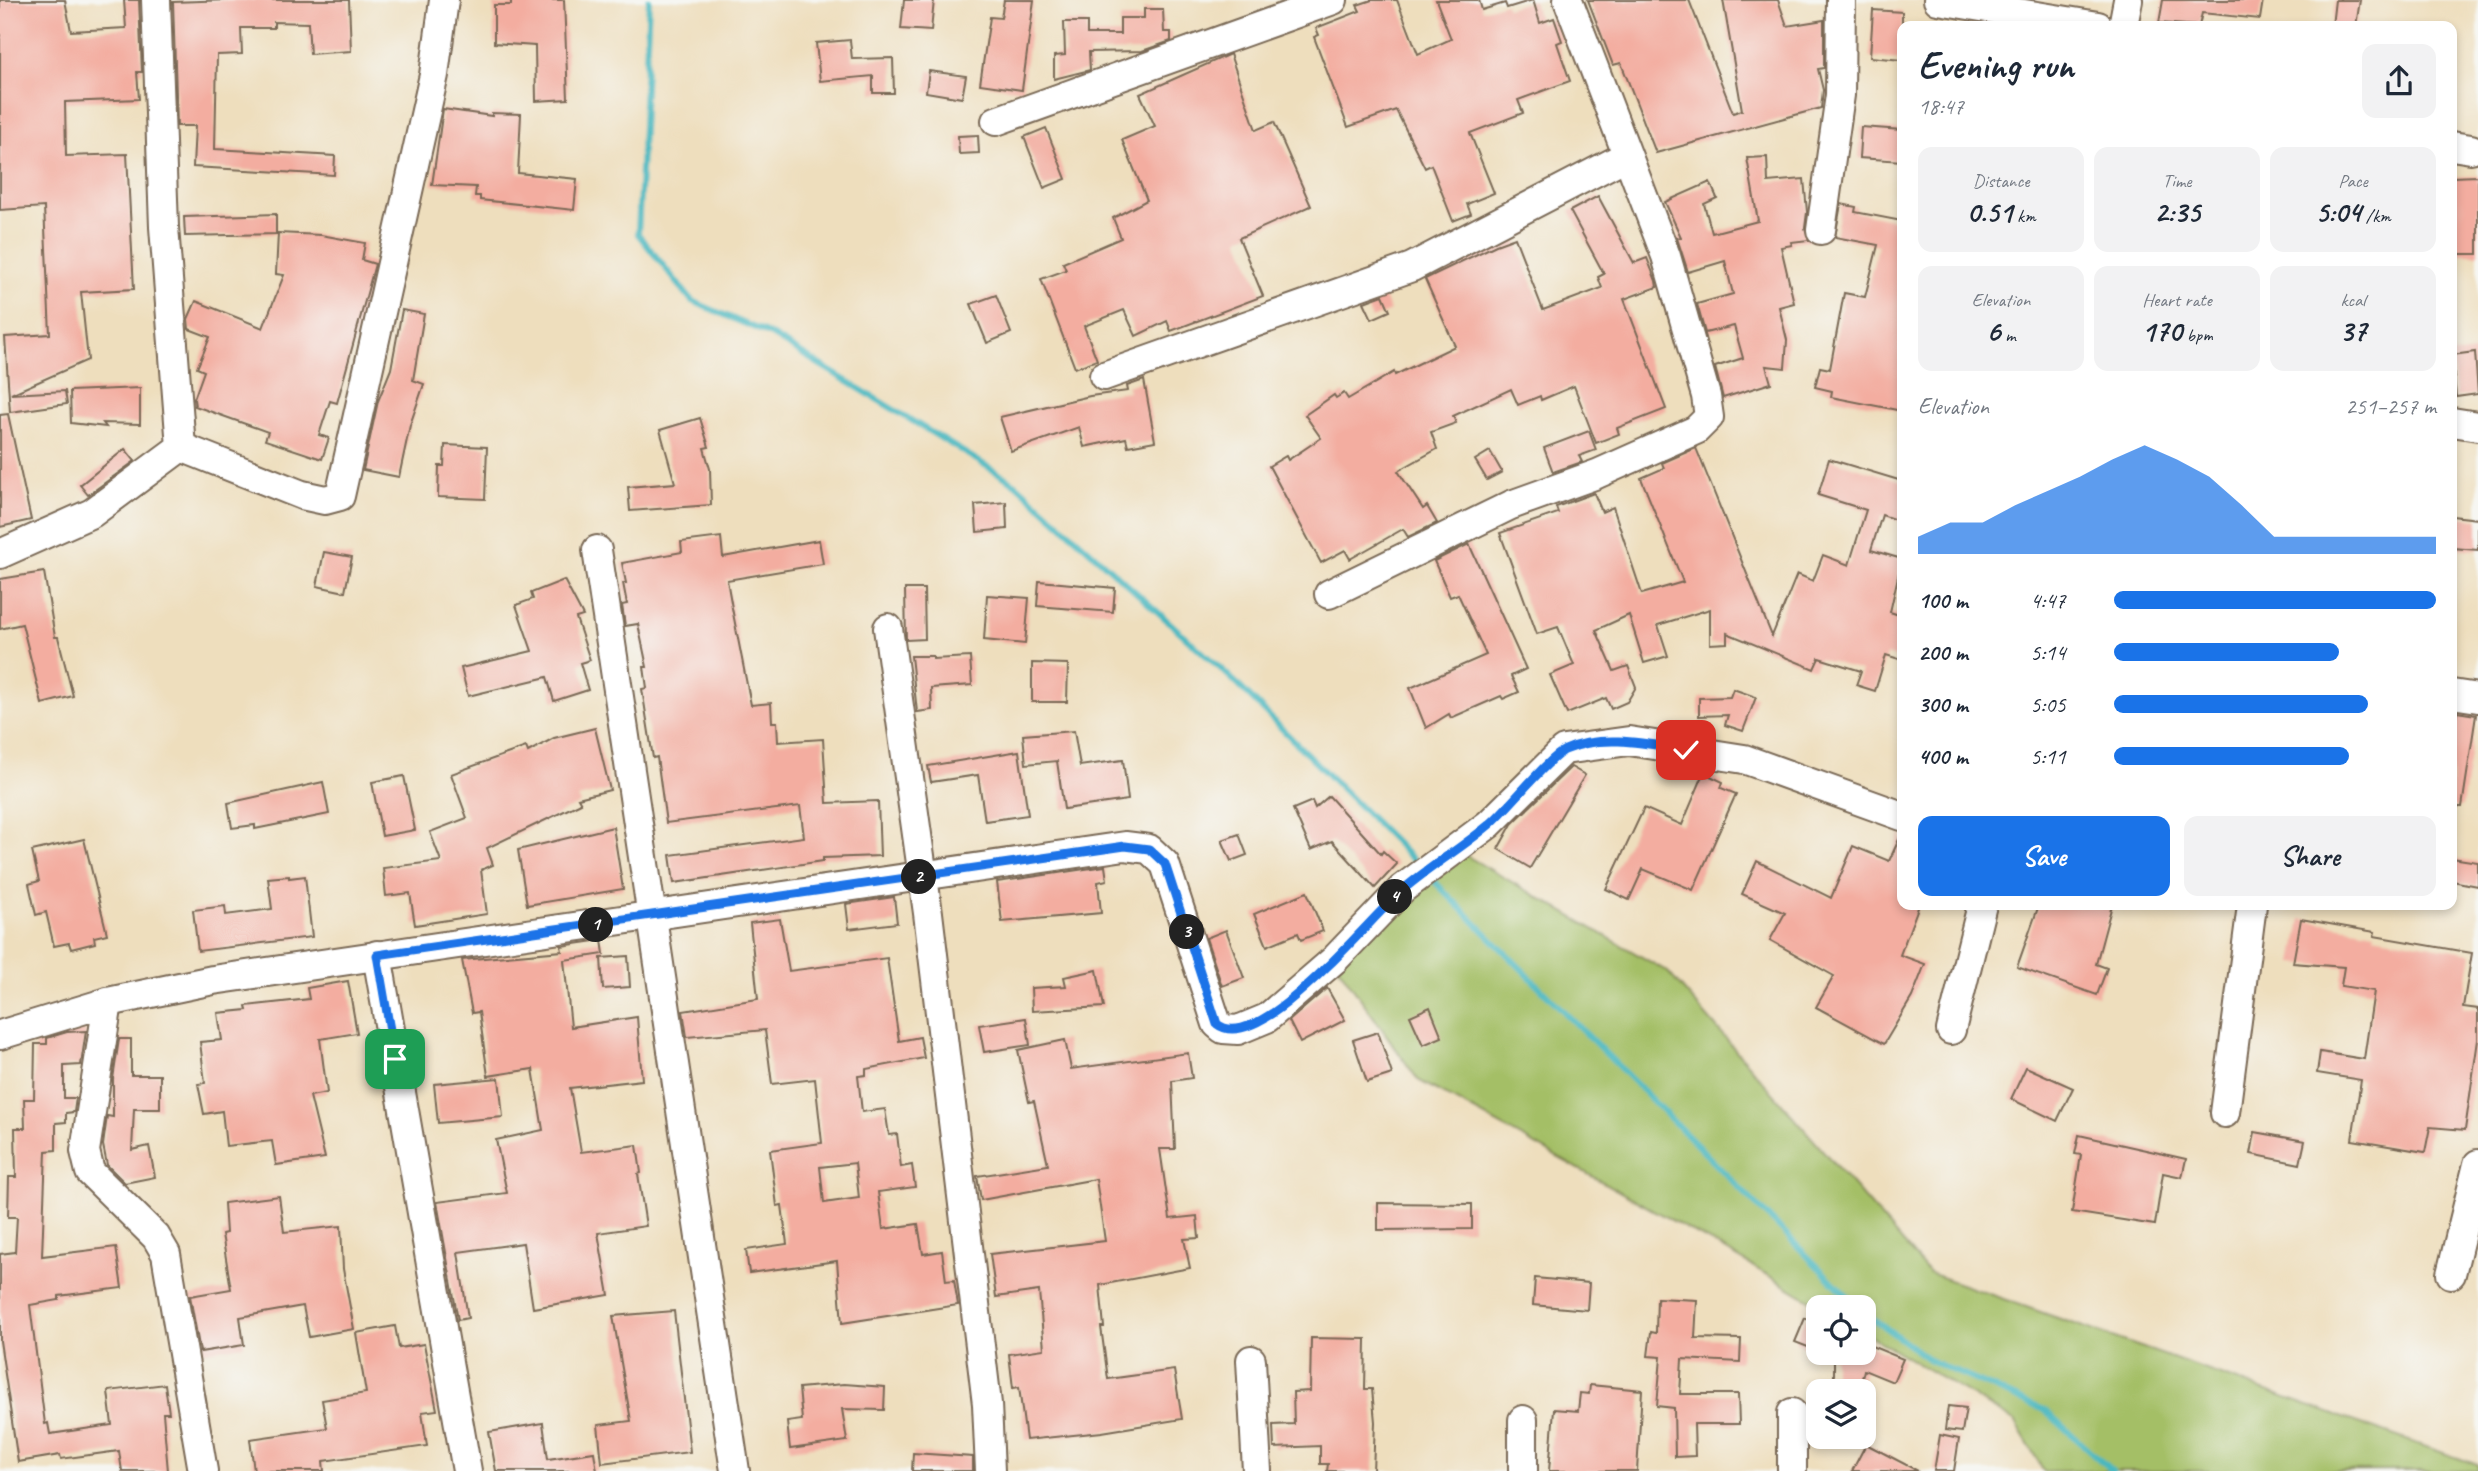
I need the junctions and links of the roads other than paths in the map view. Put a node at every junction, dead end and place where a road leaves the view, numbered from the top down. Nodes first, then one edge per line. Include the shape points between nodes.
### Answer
1 (156, 0) edge
2 (444, 0) edge
3 (1333, 0) edge
4 (1568, 0) edge
5 (1840, 0) edge
6 (1938, 0) edge
7 (2128, 0) edge
8 (2067, 21) edge
9 (2124, 21) edge
10 (996, 121) dead end
11 (1626, 156) junction
12 (1821, 230) dead end
13 (1104, 376) dead end
14 (2457, 423) edge
15 (2478, 426) edge
16 (181, 447) junction
17 (597, 550) dead end
18 (0, 554) edge
19 (1329, 594) dead end
20 (888, 628) dead end
21 (2457, 695) edge
22 (2478, 698) edge
23 (1897, 814) edge
24 (920, 877) junction
25 (1981, 910) edge
26 (2251, 910) edge
27 (654, 917) junction
28 (377, 955) junction
29 (108, 1002) junction
30 (1951, 1030) dead end
31 (0, 1035) edge
32 (2225, 1113) dead end
33 (2478, 1164) edge
34 (2451, 1274) dead end
35 (1251, 1360) dead end
36 (1792, 1413) dead end
37 (1523, 1420) dead end
38 (203, 1471) edge
39 (467, 1471) edge
40 (734, 1471) edge
41 (990, 1471) edge
42 (1257, 1471) edge
43 (1523, 1471) edge
44 (1792, 1471) edge

1 - 16 street via 164,227
2 - 16 street via 434,75 340,496 325,500 302,495
3 - 10 street
4 - 11 street
5 - 12 street via 1840,95
6 - 8 street
7 - 9 street
11 - 13 street via 1412,267
11 - 19 street via 1665,256 1709,417 1696,430 1597,474 1511,505
14 - 15 street
16 - 18 street via 92,513
17 - 27 street
20 - 24 street
21 - 22 street
23 - 24 street via 1744,759 1629,741 1564,750 1489,824 1402,889 1334,960 1277,1010 1238,1030 1217,1024 1165,864 1149,849 1125,846
24 - 27 street
24 - 41 street via 985,1391
25 - 30 street
26 - 32 street
27 - 28 street
27 - 40 street
28 - 29 street via 213,979
28 - 39 street
29 - 31 street
29 - 38 street via 85,1151 90,1172 156,1237 166,1254
33 - 34 street
35 - 42 street
36 - 44 street
37 - 43 street

